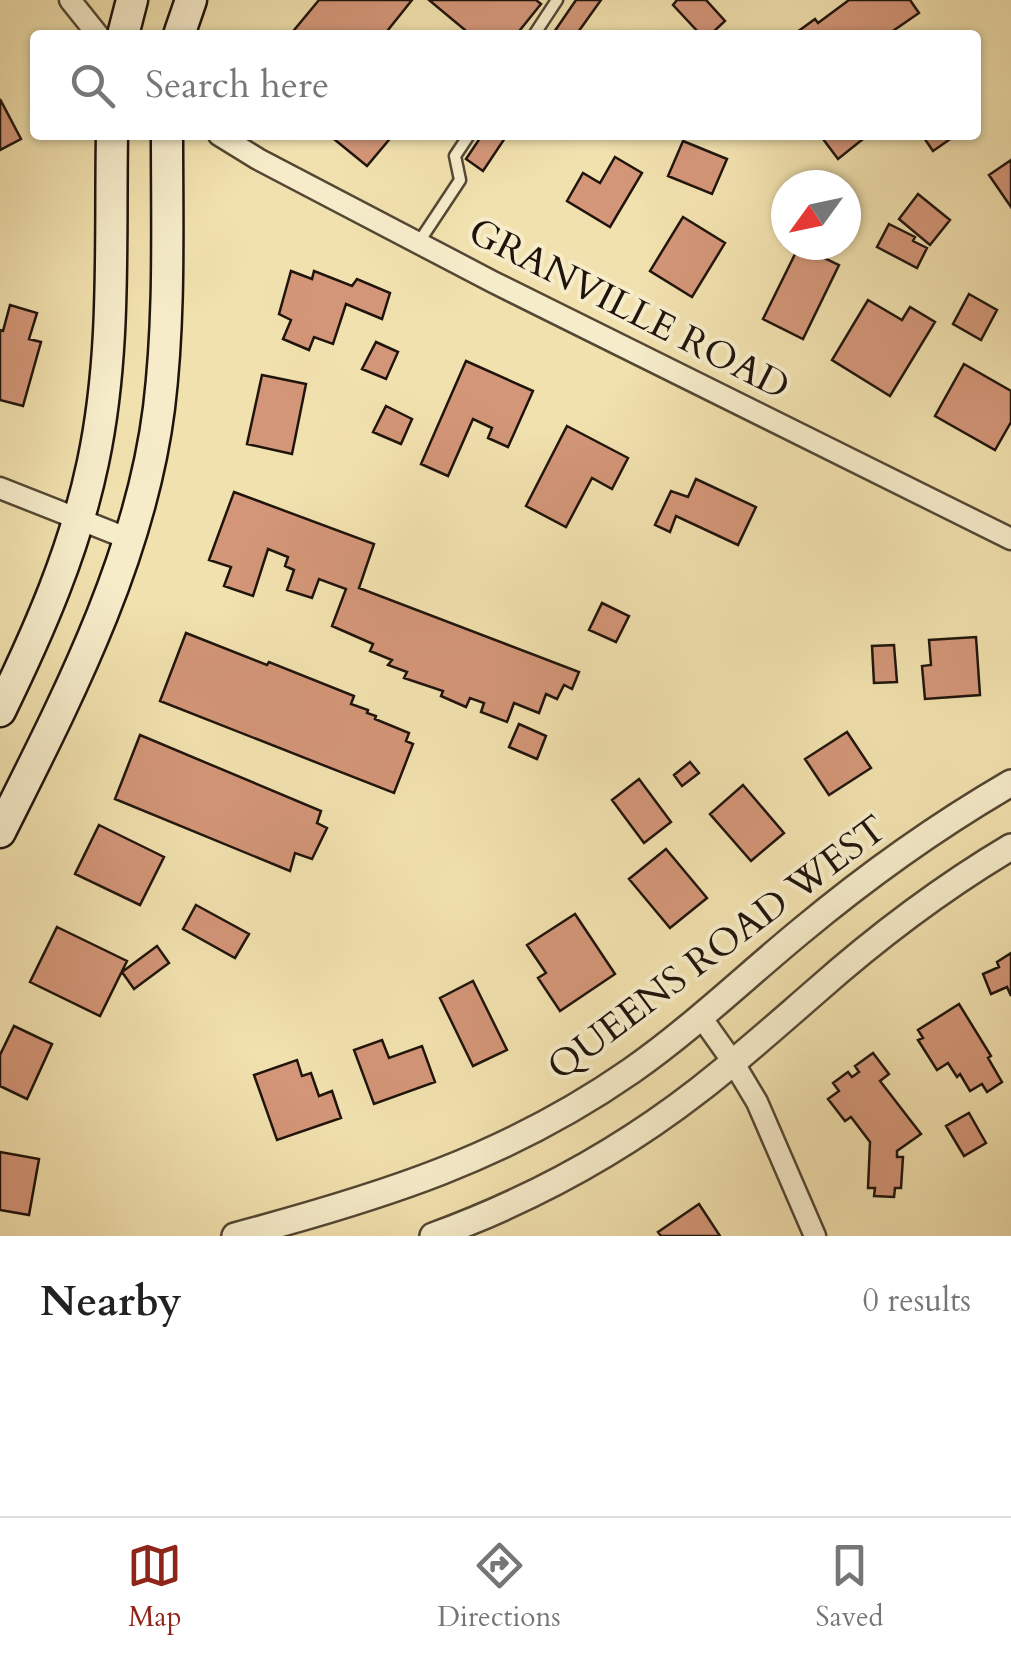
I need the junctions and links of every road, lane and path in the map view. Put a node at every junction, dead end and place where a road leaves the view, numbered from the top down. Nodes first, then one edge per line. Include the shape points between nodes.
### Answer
1 (70, 0) edge
2 (132, 0) edge
3 (191, 0) edge
4 (557, 0) edge
5 (94, 30) edge
6 (124, 30) edge
7 (181, 30) edge
8 (537, 30) edge
9 (112, 140) edge
10 (167, 140) edge
11 (227, 140) edge
12 (466, 140) edge
13 (418, 243) junction
14 (0, 488) edge
15 (79, 520) junction
16 (1011, 539) edge
17 (129, 540) junction
18 (0, 711) edge
19 (1011, 782) edge
20 (0, 832) edge
21 (1011, 847) edge
22 (701, 1017) junction
23 (733, 1062) junction
24 (235, 1236) edge
25 (433, 1236) edge
26 (815, 1236) edge

1 - 5 street
2 - 6 main road
3 - 7 main road
4 - 8 lane
9 - 15 main road via 108,354
10 - 17 main road via 160,395
11 - 13 street, GRANVILLE ROAD
12 - 13 lane via 455,156 460,180
13 - 16 street, GRANVILLE ROAD
14 - 15 street
15 - 17 street
15 - 18 main road
17 - 20 main road via 82,663
19 - 22 street, QUEENS ROAD WEST via 872,874
21 - 23 street via 903,920
22 - 23 street
22 - 24 street, QUEENS ROAD WEST via 540,1128 395,1190
23 - 25 street via 588,1166
23 - 26 street

